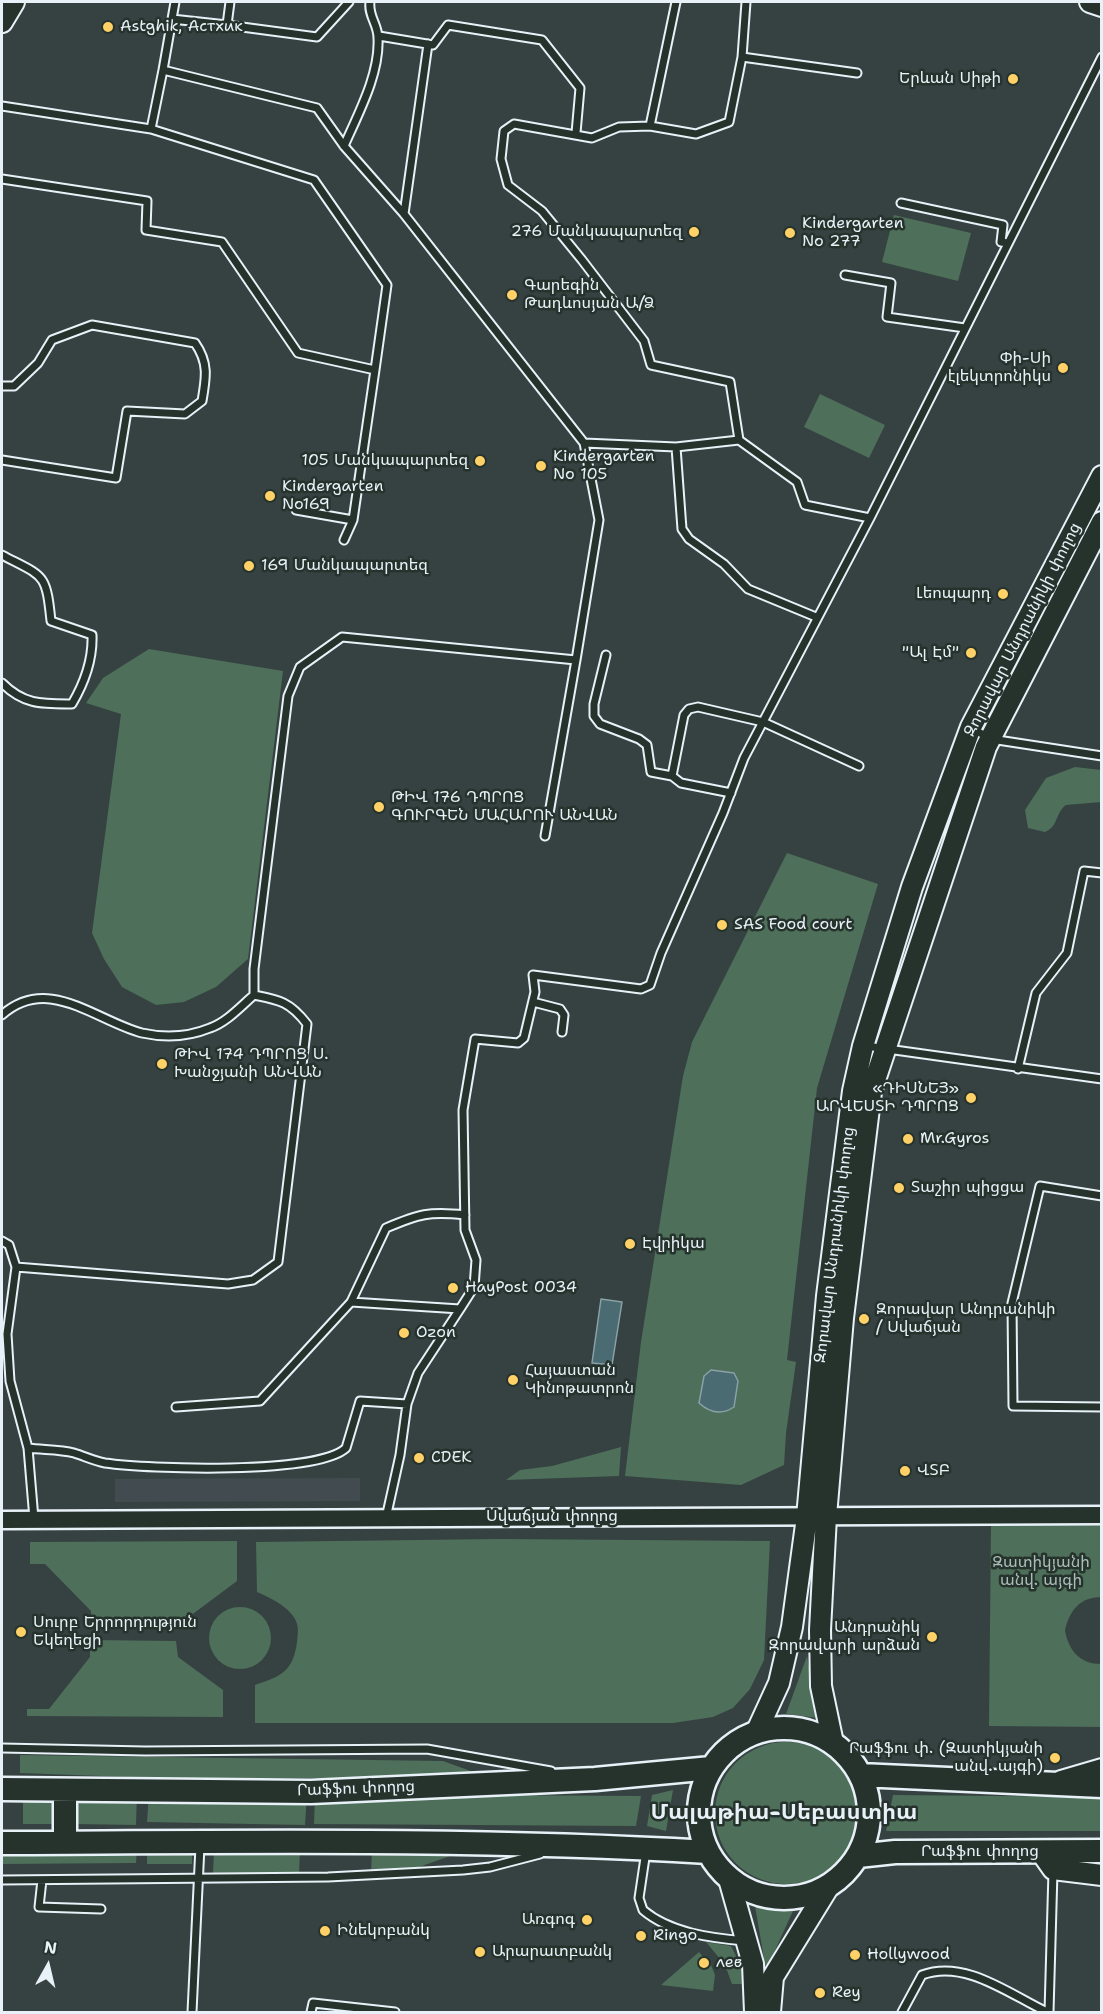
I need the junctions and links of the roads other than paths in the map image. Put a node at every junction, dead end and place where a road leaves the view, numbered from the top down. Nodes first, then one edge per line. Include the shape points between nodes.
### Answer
1 (14, 2) edge
2 (176, 2) edge
3 (230, 2) edge
4 (349, 2) edge
5 (370, 2) edge
6 (676, 2) edge
7 (746, 2) edge
8 (1090, 2) edge
9 (1101, 6) edge
10 (172, 19) junction
11 (2, 22) edge
12 (226, 25) junction
13 (379, 36) junction
14 (428, 44) junction
15 (742, 57) junction
16 (1101, 57) edge
17 (163, 70) junction
18 (856, 73) dead end
19 (2, 106) edge
20 (650, 126) junction
21 (151, 129) junction
22 (576, 134) junction
23 (345, 146) junction
24 (2, 179) edge
25 (901, 203) dead end
26 (404, 214) junction
27 (1008, 243) junction
28 (846, 275) dead end
29 (965, 328) junction
30 (375, 370) junction
31 (2, 386) edge
32 (740, 440) junction
33 (584, 443) junction
34 (676, 447) junction
35 (2, 460) edge
36 (1101, 476) edge
37 (296, 510) dead end
38 (870, 518) junction
39 (353, 520) junction
40 (1101, 522) edge
41 (344, 540) dead end
42 (2, 555) edge
43 (816, 617) junction
44 (606, 655) dead end
45 (576, 660) junction
46 (2, 683) edge
47 (763, 722) junction
48 (971, 727) junction
49 (991, 739) junction
50 (1101, 756) edge
51 (859, 766) dead end
52 (672, 776) junction
53 (731, 793) junction
54 (545, 836) dead end
55 (1101, 873) edge
56 (254, 995) junction
57 (533, 1002) junction
58 (2, 1015) edge
59 (562, 1032) dead end
60 (863, 1046) junction
61 (884, 1049) junction
62 (1018, 1069) junction
63 (1101, 1079) edge
64 (1101, 1196) edge
65 (465, 1215) junction
66 (2, 1241) edge
67 (16, 1267) junction
68 (351, 1302) junction
69 (460, 1309) junction
70 (407, 1404) junction
71 (176, 1407) dead end
72 (1101, 1407) edge
73 (28, 1448) junction
74 (1101, 1515) edge
75 (816, 1516) junction
76 (386, 1518) junction
77 (2, 1521) edge
78 (34, 1521) junction
79 (756, 1732) junction
80 (833, 1743) junction
81 (2, 1748) edge
82 (711, 1768) junction
83 (1101, 1769) edge
84 (860, 1775) junction
85 (595, 1779) junction
86 (1047, 1785) junction
87 (1101, 1786) edge
88 (2, 1789) edge
89 (65, 1790) junction
90 (2, 1843) edge
91 (65, 1843) junction
92 (200, 1843) junction
93 (568, 1847) junction
94 (646, 1849) junction
95 (1101, 1851) edge
96 (708, 1852) junction
97 (858, 1856) junction
98 (1047, 1860) junction
99 (1101, 1875) edge
100 (200, 1878) junction
101 (729, 1879) junction
102 (2, 1880) edge
103 (42, 1880) junction
104 (828, 1886) junction
105 (101, 1909) dead end
106 (747, 1941) junction
107 (389, 2012) edge
108 (192, 2013) edge
109 (311, 2013) edge
110 (395, 2013) edge
111 (756, 2013) edge
112 (770, 2013) edge
113 (902, 2013) edge
114 (1048, 2013) edge

1 - 11 main road
2 - 10 lane
3 - 12 lane
4 - 12 lane via 317,37
5 - 13 lane via 368,12
6 - 20 lane
7 - 15 lane
8 - 9 main road
10 - 12 lane
10 - 17 lane
13 - 14 lane
13 - 23 lane via 371,85
14 - 22 lane via 433,45 448,25 542,40 580,88
14 - 26 lane
15 - 18 lane
15 - 20 lane via 729,122 696,134
16 - 27 lane
17 - 21 lane
17 - 23 lane via 317,108
19 - 21 lane
20 - 22 lane via 619,127 592,138
21 - 30 lane via 314,180 387,285
22 - 32 lane via 514,124 504,131 501,159 508,185 542,211 582,260 644,341 651,365 730,382
23 - 26 lane
24 - 30 lane via 147,201 146,230 222,242 298,353
25 - 27 lane via 1003,225 1001,242
26 - 33 lane
27 - 29 lane
28 - 29 lane via 891,283 887,317
29 - 38 lane
30 - 39 lane
31 - 35 lane via 14,386 38,363 52,340 92,325 195,343 204,356 207,371 202,401 185,414 128,411 116,478
32 - 34 lane
32 - 38 lane via 797,482 805,505
33 - 34 lane
33 - 45 lane via 599,520
34 - 43 lane via 682,529 689,539 724,564 748,589
36 - 48 main road, Զորավար Անդրանիկի փողոց
37 - 39 lane
38 - 43 lane
39 - 41 lane
40 - 49 main road, Զորավար Անդրանիկի փողոց
42 - 46 lane via 43,578 48,588 51,621 92,635 93,654 72,704 40,703 15,696
43 - 47 lane
44 - 52 lane via 594,716 600,724 647,745 651,772
45 - 54 lane
45 - 56 lane via 342,637 300,667 288,696
47 - 51 lane
47 - 52 lane via 689,708 684,715
47 - 53 lane
48 - 49 lane
48 - 60 main road, Զորավար Անդրանիկի փողոց via 912,887
49 - 50 lane
49 - 61 main road, Զորավար Անդրանիկի փողոց
52 - 53 lane via 681,783
53 - 57 lane via 650,985 641,990 533,975
55 - 62 lane via 1084,871 1067,954 1036,993
56 - 58 lane via 213,1028 171,1037 141,1033 91,1010 46,998 17,1003
56 - 67 lane via 295,1007 307,1024 278,1262 253,1280 228,1284
57 - 59 lane via 560,1009 564,1015
57 - 65 lane via 524,1038 518,1043 475,1039 463,1110
60 - 61 lane
60 - 75 main road, Զորավար Անդրանիկի փողոց via 853,1091 829,1284
61 - 62 lane
61 - 75 main road, Զորավար Անդրանիկի փողոց via 871,1092
62 - 63 lane
64 - 72 lane via 1040,1186 1012,1304 1013,1406
65 - 68 lane via 435,1211 386,1228
65 - 69 lane via 465,1230 476,1260 474,1287
66 - 67 lane via 9,1245
67 - 73 lane via 8,1346 10,1381
68 - 69 lane
68 - 71 lane via 260,1401
69 - 70 lane via 418,1373
70 - 73 lane via 360,1401 346,1448 300,1464 242,1467 105,1463 72,1452
70 - 76 lane
73 - 78 lane
74 - 75 street, Սվաճյան փողոց
75 - 76 street, Սվաճյան փողոց
75 - 79 main road, Զորավար Անդրանիկի փողոց via 778,1683
75 - 80 main road, Զորավար Անդրանիկի փողոց via 821,1686
76 - 78 street, Սվաճյան փողոց
77 - 78 street, Սվաճյան փողոց
79 - 80 main road via 782,1728 809,1731
79 - 82 main road via 734,1744
80 - 84 main road via 849,1757
81 - 85 lane via 427,1749
82 - 85 main road, Րաֆֆու փողոց
82 - 96 main road via 698,1806 700,1830
83 - 86 main road
84 - 86 main road
84 - 97 main road via 868,1795 869,1816
85 - 89 main road, Րաֆֆու փողոց via 311,1792
86 - 87 main road
88 - 89 main road, Րաֆֆու փողոց
89 - 91 main road
90 - 91 main road
91 - 92 main road
92 - 93 main road
92 - 100 lane
93 - 94 main road
93 - 100 lane via 463,1870
94 - 96 main road
94 - 106 lane via 639,1898 642,1910 707,1938
95 - 98 main road, Րաֆֆու փողոց
96 - 101 main road
97 - 98 main road, Րաֆֆու փողոց via 895,1852
97 - 104 main road
98 - 99 main road
98 - 114 lane
100 - 103 lane
100 - 108 lane
101 - 104 main road via 747,1890 778,1898 809,1895
101 - 106 main road
102 - 103 lane
103 - 105 lane via 39,1907
104 - 112 main road via 773,1977
106 - 111 main road via 756,1983
107 - 109 lane via 313,2002
107 - 110 lane
113 - 114 lane via 922,1975 937,1970 973,1975

